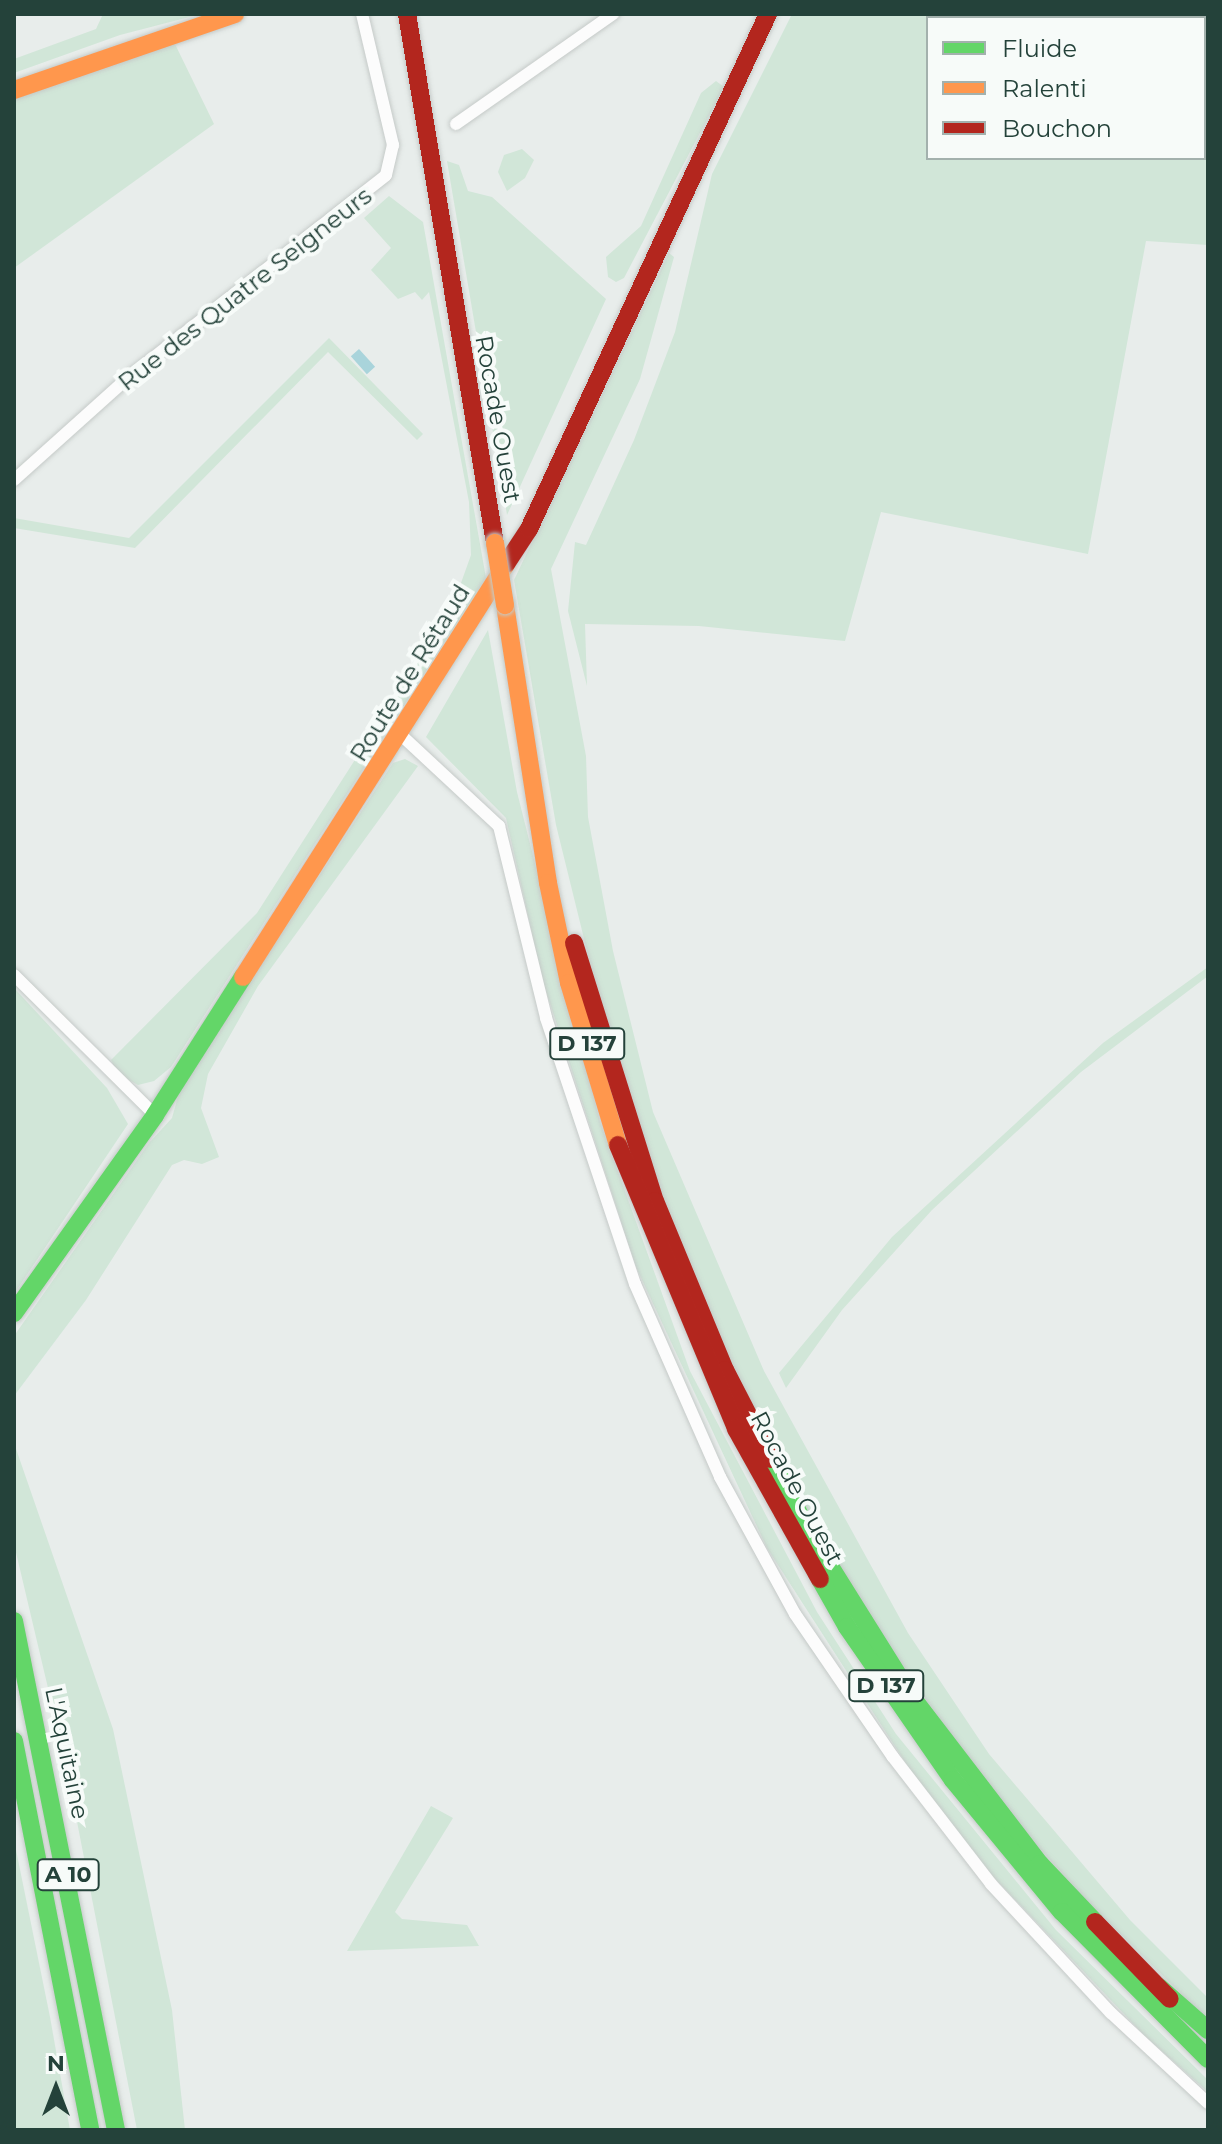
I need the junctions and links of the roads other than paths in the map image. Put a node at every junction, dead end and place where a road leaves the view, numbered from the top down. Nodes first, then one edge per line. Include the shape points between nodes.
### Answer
1 (235, 14) edge
2 (362, 14) edge
3 (407, 14) edge
4 (613, 14) edge
5 (768, 14) edge
6 (14, 90) edge
7 (456, 124) dead end
8 (14, 480) edge
9 (401, 735) junction
10 (543, 832) junction
11 (14, 975) edge
12 (155, 1115) junction
13 (14, 1313) edge
14 (14, 1621) edge
15 (14, 1741) edge
16 (1159, 1987) junction
17 (1208, 2030) edge
18 (1208, 2037) edge
19 (1208, 2059) edge
20 (1208, 2103) edge
21 (90, 2130) edge
22 (116, 2130) edge

1 - 6 main road
2 - 8 street, Rue des Quatre Seigneurs via 393,145 386,175 130,376
3 - 10 main road, Rocade Ouest / D 137, bridge
4 - 7 street
5 - 9 main road, Route de Rétaud via 529,529
9 - 12 main road, Route de Rétaud
9 - 20 street via 499,826 546,1018 635,1284 720,1477 795,1614 893,1757 991,1884 1111,2013
10 - 16 main road, Rocade Ouest / D 137 via 636,1151 725,1370 764,1449 851,1605 911,1696 1040,1864
10 - 19 main road, Rocade Ouest / D 137 via 569,983 620,1153 698,1346 792,1533 887,1687 1002,1842 1108,1961
11 - 12 street
12 - 13 main road, Route de Rétaud
14 - 22 main road, L'Aquitaine / A 10
15 - 21 main road, L'Aquitaine / A 10
16 - 17 main road
16 - 18 main road, Rocade Ouest / D 137

